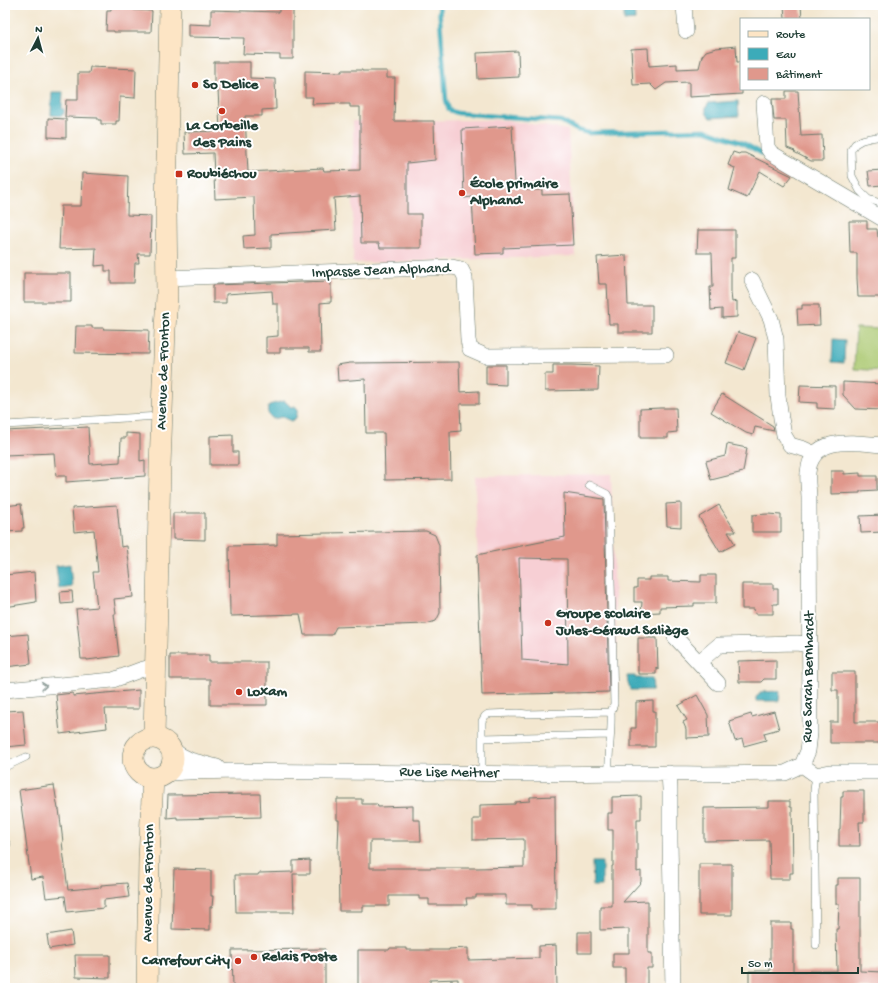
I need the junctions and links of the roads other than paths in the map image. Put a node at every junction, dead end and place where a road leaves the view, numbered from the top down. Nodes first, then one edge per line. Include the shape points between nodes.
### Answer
1 (170, 5) edge
2 (684, 5) edge
3 (686, 32) dead end
4 (764, 103) dead end
5 (883, 136) edge
6 (883, 204) edge
7 (883, 219) edge
8 (167, 278) junction
9 (752, 280) dead end
10 (666, 355) dead end
11 (155, 416) junction
12 (5, 425) edge
13 (883, 444) edge
14 (815, 454) junction
15 (589, 485) dead end
16 (675, 637) dead end
17 (810, 645) junction
18 (699, 662) junction
19 (149, 668) junction
20 (718, 683) dead end
21 (5, 690) edge
22 (611, 712) junction
23 (156, 729) junction
24 (610, 735) junction
25 (482, 738) junction
26 (26, 757) dead end
27 (802, 765) junction
28 (5, 767) edge
29 (229, 771) junction
30 (883, 772) edge
31 (482, 773) junction
32 (609, 773) junction
33 (669, 773) junction
34 (816, 775) junction
35 (158, 776) junction
36 (816, 945) dead end
37 (147, 988) edge
38 (673, 988) edge

1 - 8 main road, Avenue de Fronton
2 - 3 street
4 - 7 street via 767,147 771,153
5 - 6 lane via 862,140 851,150 852,176 860,191 868,199
8 - 10 street, Impasse Jean Alphand via 452,266 460,269 465,278 470,349 486,356
8 - 11 main road, Avenue de Fronton
9 - 14 street via 771,319 776,340 778,396 784,435 790,445
11 - 12 lane
11 - 19 main road, Avenue de Fronton
13 - 14 street via 837,443 826,446
14 - 17 street, Rue Sarah Bernhardt via 808,473
15 - 22 lane via 607,494 609,498 614,704
16 - 18 street
17 - 18 street via 718,645
17 - 27 street, Rue Sarah Bernhardt via 810,732 808,751
18 - 20 street
21 -> 19 street via 112,680
19 - 23 main road, Avenue de Fronton
22 - 24 lane
22 - 25 lane via 488,714 482,721
23 - 29 street, Rue Lise Meitner via 180,755
23 - 35 main road via 172,755 171,766
23 - 35 main road via 137,745 132,757 136,769 141,774 146,777
24 - 25 lane
24 - 32 lane
25 - 31 lane
26 - 28 lane
27 - 33 street, Rue Sarah Bernhardt via 784,772
27 - 34 street
29 - 31 street, Rue Lise Meitner
29 - 35 street, Rue Lise Meitner via 178,772
30 - 34 street via 830,772
31 - 32 street, Rue Lise Meitner
32 - 33 street, Rue Lise Meitner
33 - 38 street
34 - 36 lane
35 - 37 main road, Avenue de Fronton via 149,858

